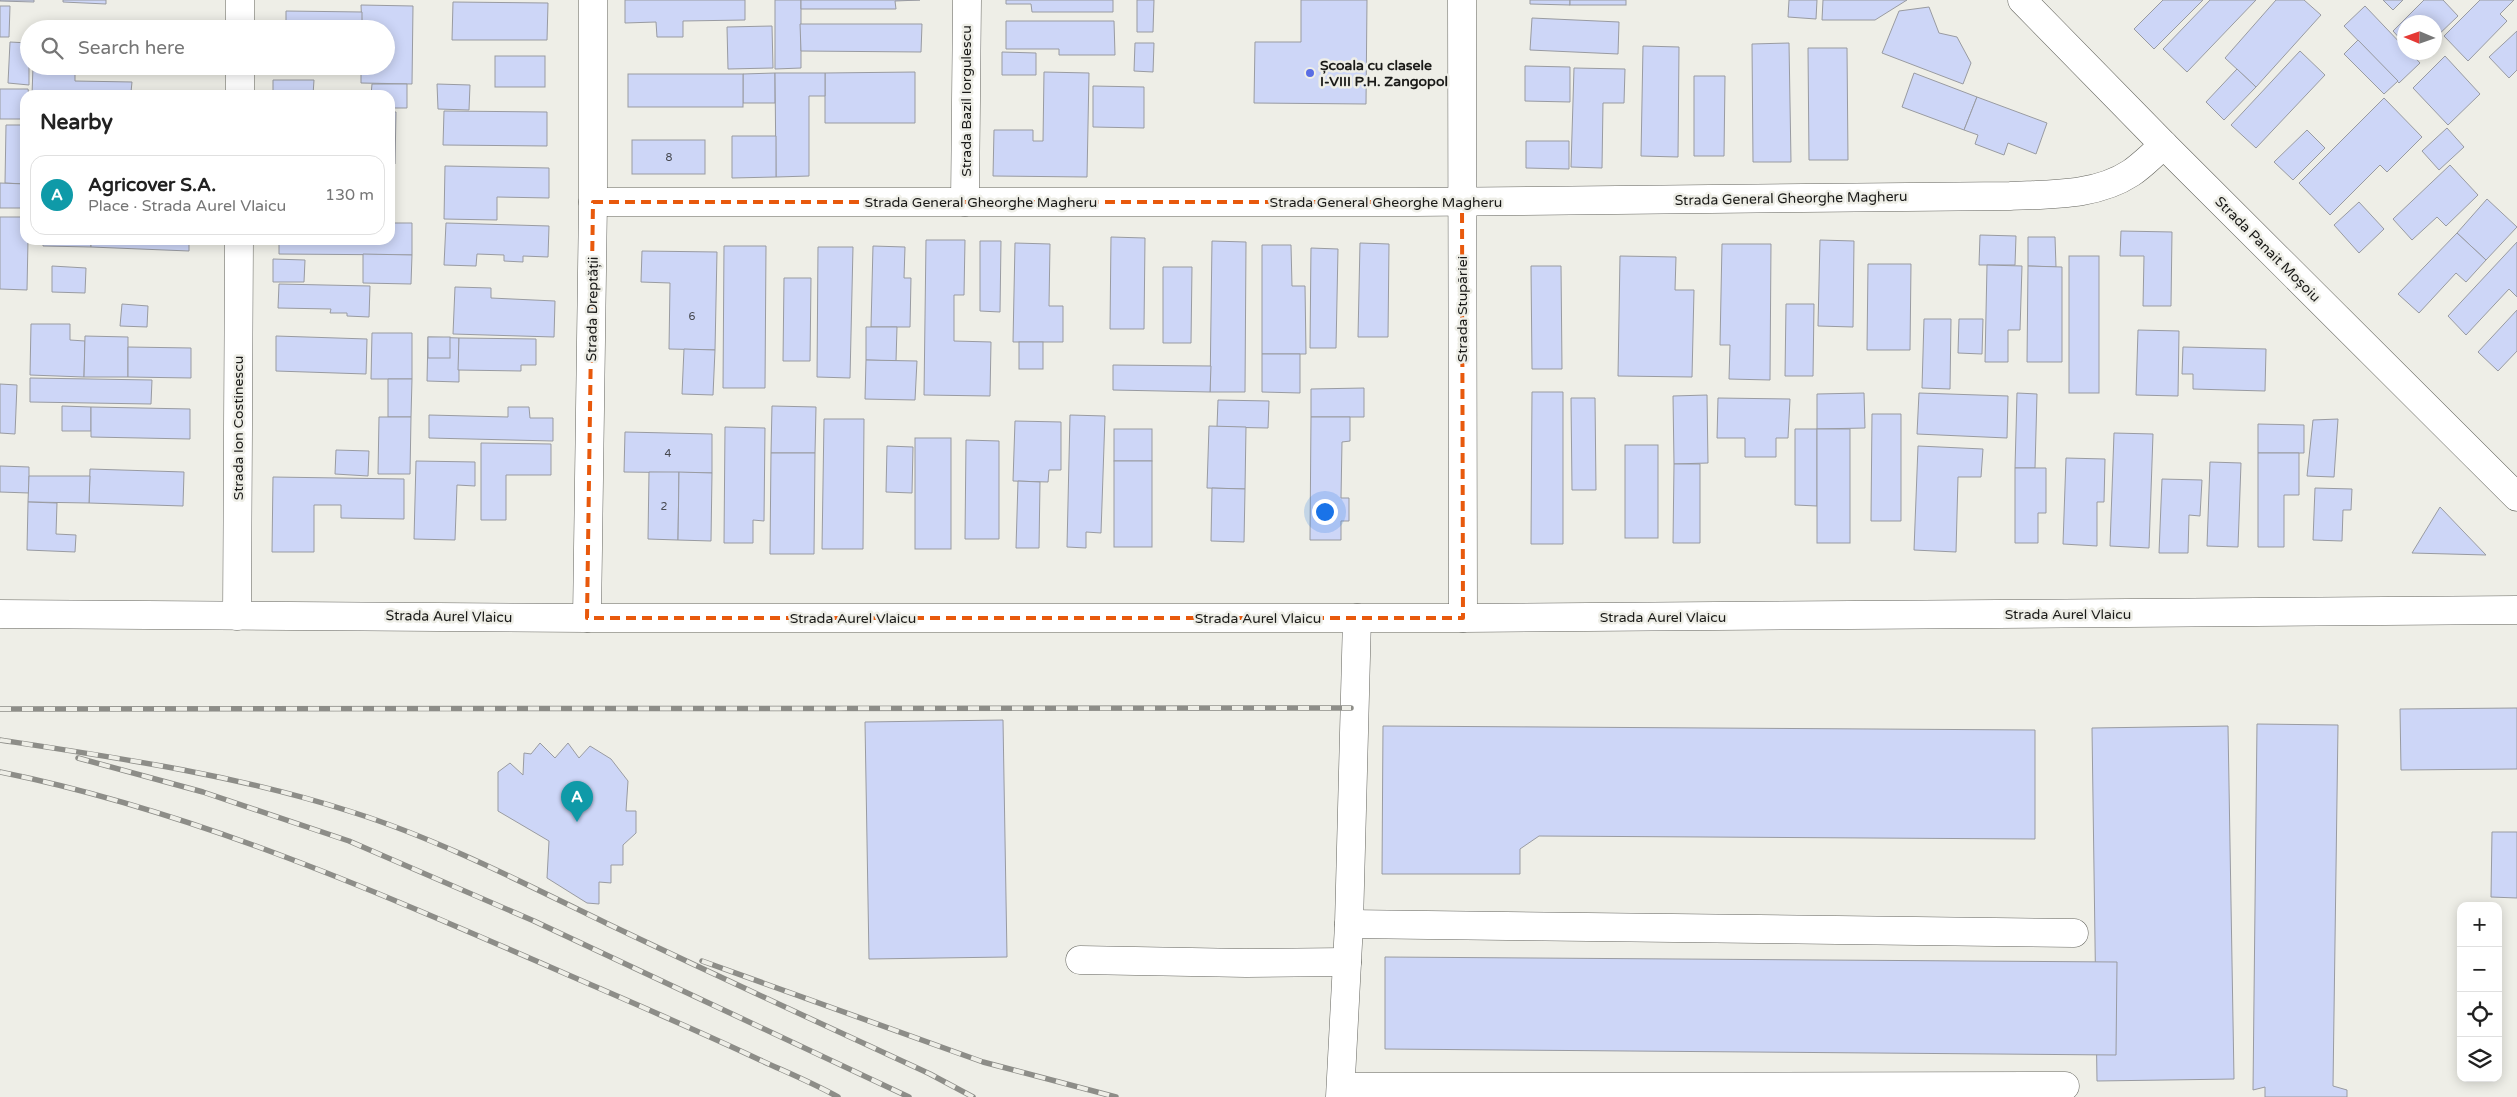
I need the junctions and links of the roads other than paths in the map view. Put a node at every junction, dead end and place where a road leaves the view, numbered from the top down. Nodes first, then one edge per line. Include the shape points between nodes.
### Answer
1 (240, 0) edge
2 (593, 0) edge
3 (967, 0) edge
4 (1462, 0) edge
5 (2022, 0) edge
6 (240, 20) edge
7 (240, 75) edge
8 (240, 90) edge
9 (2164, 145) junction
10 (593, 202) junction
11 (965, 202) junction
12 (1462, 202) junction
13 (239, 245) edge
14 (2517, 497) edge
15 (2517, 610) edge
16 (0, 614) edge
17 (237, 616) junction
18 (587, 618) junction
19 (1357, 618) junction
20 (1463, 618) junction
21 (1349, 924) junction
22 (2074, 932) dead end
23 (1080, 960) dead end
24 (1347, 962) junction
25 (2065, 1086) dead end
26 (1340, 1092) edge

1 - 6 street
2 - 10 street, Strada Dreptății
3 - 11 street, Strada Bazil Iorgulescu
4 - 12 street, Strada Stupăriei
5 - 9 street, Strada Panait Moșoiu
7 - 8 street
9 - 12 street, Strada General Gheorghe Magheru via 2115,182 2065,194
9 - 14 street, Strada Panait Moșoiu
10 - 11 street, Strada General Gheorghe Magheru
10 - 18 street, Strada Dreptății
11 - 12 street, Strada General Gheorghe Magheru
12 - 20 street, Strada Stupăriei
13 - 17 street, Strada Ion Costinescu
15 - 20 street, Strada Aurel Vlaicu
16 - 17 street, Strada Aurel Vlaicu
17 - 18 street, Strada Aurel Vlaicu
18 - 19 street, Strada Aurel Vlaicu
19 - 20 street, Strada Aurel Vlaicu
19 - 21 street
21 - 22 street
21 - 24 street
23 - 24 street via 1246,964
24 - 26 street
25 - 26 street

